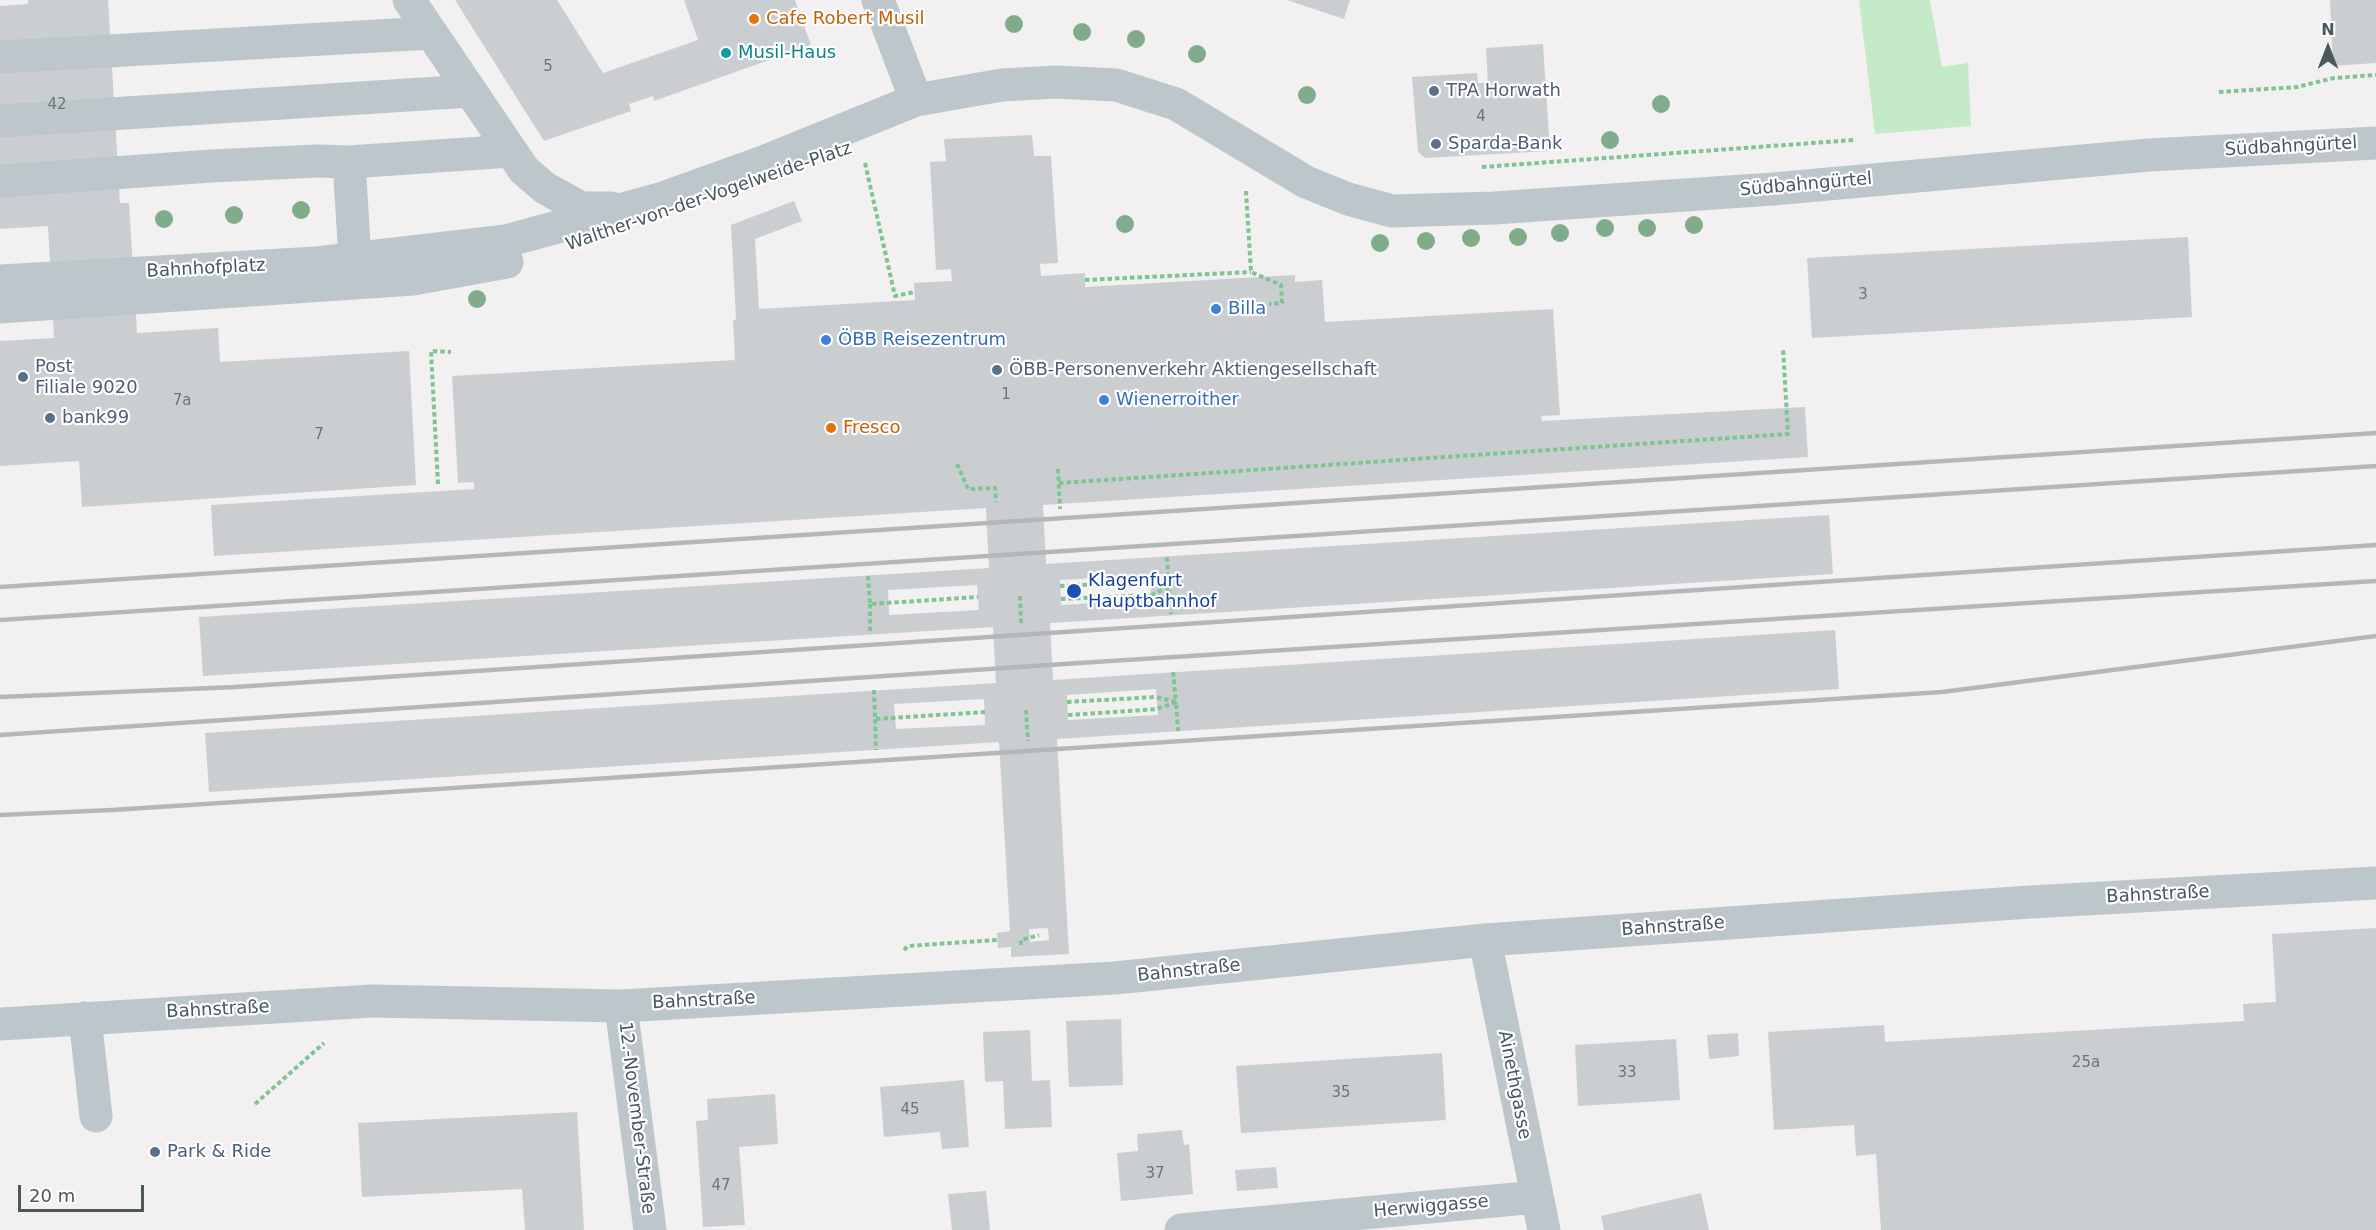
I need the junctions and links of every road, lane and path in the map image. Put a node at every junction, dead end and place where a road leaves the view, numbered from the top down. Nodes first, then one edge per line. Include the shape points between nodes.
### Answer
1 (409, 0) edge
2 (878, 0) edge
3 (431, 33) junction
4 (0, 57) edge
5 (2376, 75) edge
6 (470, 91) junction
7 (2219, 92) dead end
8 (916, 100) junction
9 (0, 121) edge
10 (1864, 139) dead end
11 (2376, 143) edge
12 (1250, 149) joint
13 (511, 151) junction
14 (349, 162) junction
15 (865, 162) dead end
16 (1471, 168) dead end
17 (0, 181) edge
18 (1246, 187) dead end
19 (631, 208) junction
20 (413, 266) junction
21 (367, 270) junction
22 (1251, 272) junction
23 (1085, 280) dead end
24 (0, 281) edge
25 (915, 292) dead end
26 (1269, 304) dead end
27 (0, 307) edge
28 (1783, 348) dead end
29 (451, 352) dead end
30 (957, 464) dead end
31 (1059, 469) dead end
32 (1059, 483) junction
33 (438, 484) dead end
34 (996, 502) dead end
35 (1060, 509) dead end
36 (1167, 557) dead end
37 (868, 576) dead end
38 (1060, 586) dead end
39 (1169, 587) junction
40 (1020, 596) dead end
41 (978, 597) dead end
42 (1061, 599) dead end
43 (870, 604) junction
44 (1171, 614) dead end
45 (1021, 624) dead end
46 (870, 633) dead end
47 (1173, 671) dead end
48 (874, 690) dead end
49 (1067, 702) dead end
50 (1176, 702) junction
51 (1026, 711) dead end
52 (985, 712) dead end
53 (1068, 715) dead end
54 (875, 719) junction
55 (1178, 731) dead end
56 (1028, 741) dead end
57 (876, 750) dead end
58 (2376, 883) edge
59 (998, 940) dead end
60 (1485, 940) junction
61 (908, 946) dead end
62 (372, 1001) junction
63 (621, 1006) junction
64 (85, 1018) junction
65 (0, 1024) edge
66 (255, 1104) dead end
67 (96, 1116) dead end
68 (1537, 1197) junction
69 (650, 1230) edge
70 (1182, 1230) edge
71 (1544, 1230) edge

1 - 3 street
2 - 8 street
3 - 4 street
3 - 6 street
5 - 7 path via 2334,78 2296,87
6 - 9 street
6 - 13 street
8 - 12 street, Walther-von-der-Vogelweide-Platz via 1002,85 1116,85 1176,104
8 - 19 street, Walther-von-der-Vogelweide-Platz via 763,162
8 - 20 street, Walther-von-der-Vogelweide-Platz via 906,125 838,154 568,249
10 - 16 path
11 - 12 street, Südbahngürtel via 2149,155 1506,208 1392,211 1306,182
13 - 14 street
13 - 19 street via 524,170 545,188 581,208
14 - 17 street via 210,165
14 - 21 street
15 - 25 path via 895,296
18 - 22 path
19 - 20 street, Walther-von-der-Vogelweide-Platz
20 - 21 street, Bahnhofplatz
21 - 24 street, Bahnhofplatz
21 - 27 street, Bahnhofplatz
22 - 23 path
22 - 26 path via 1281,285 1282,303
28 - 32 path via 1788,434
29 - 33 path via 431,351
30 - 34 path via 968,489 995,488
31 - 32 path
32 - 35 path
36 - 39 path
37 - 43 path
38 - 39 path via 1150,582
39 - 42 path via 1151,595
39 - 44 path
40 - 45 path
41 - 43 path
43 - 46 path
47 - 50 path
48 - 54 path
49 - 50 path via 1156,697
50 - 53 path via 1157,709
50 - 55 path
51 - 56 path
52 - 54 path
54 - 57 path
58 - 60 street, Bahnstraße via 2030,902
59 - 61 path
60 - 63 street, Bahnstraße via 1115,978
60 - 68 street, Ainethgasse
62 - 63 street, Bahnstraße
62 - 64 street, Bahnstraße
62 - 66 path
63 - 69 street, 12.-November-Straße
64 - 65 street, Bahnstraße
64 - 67 street
68 - 70 street, Herwiggasse
68 - 71 street, Ainethgasse

